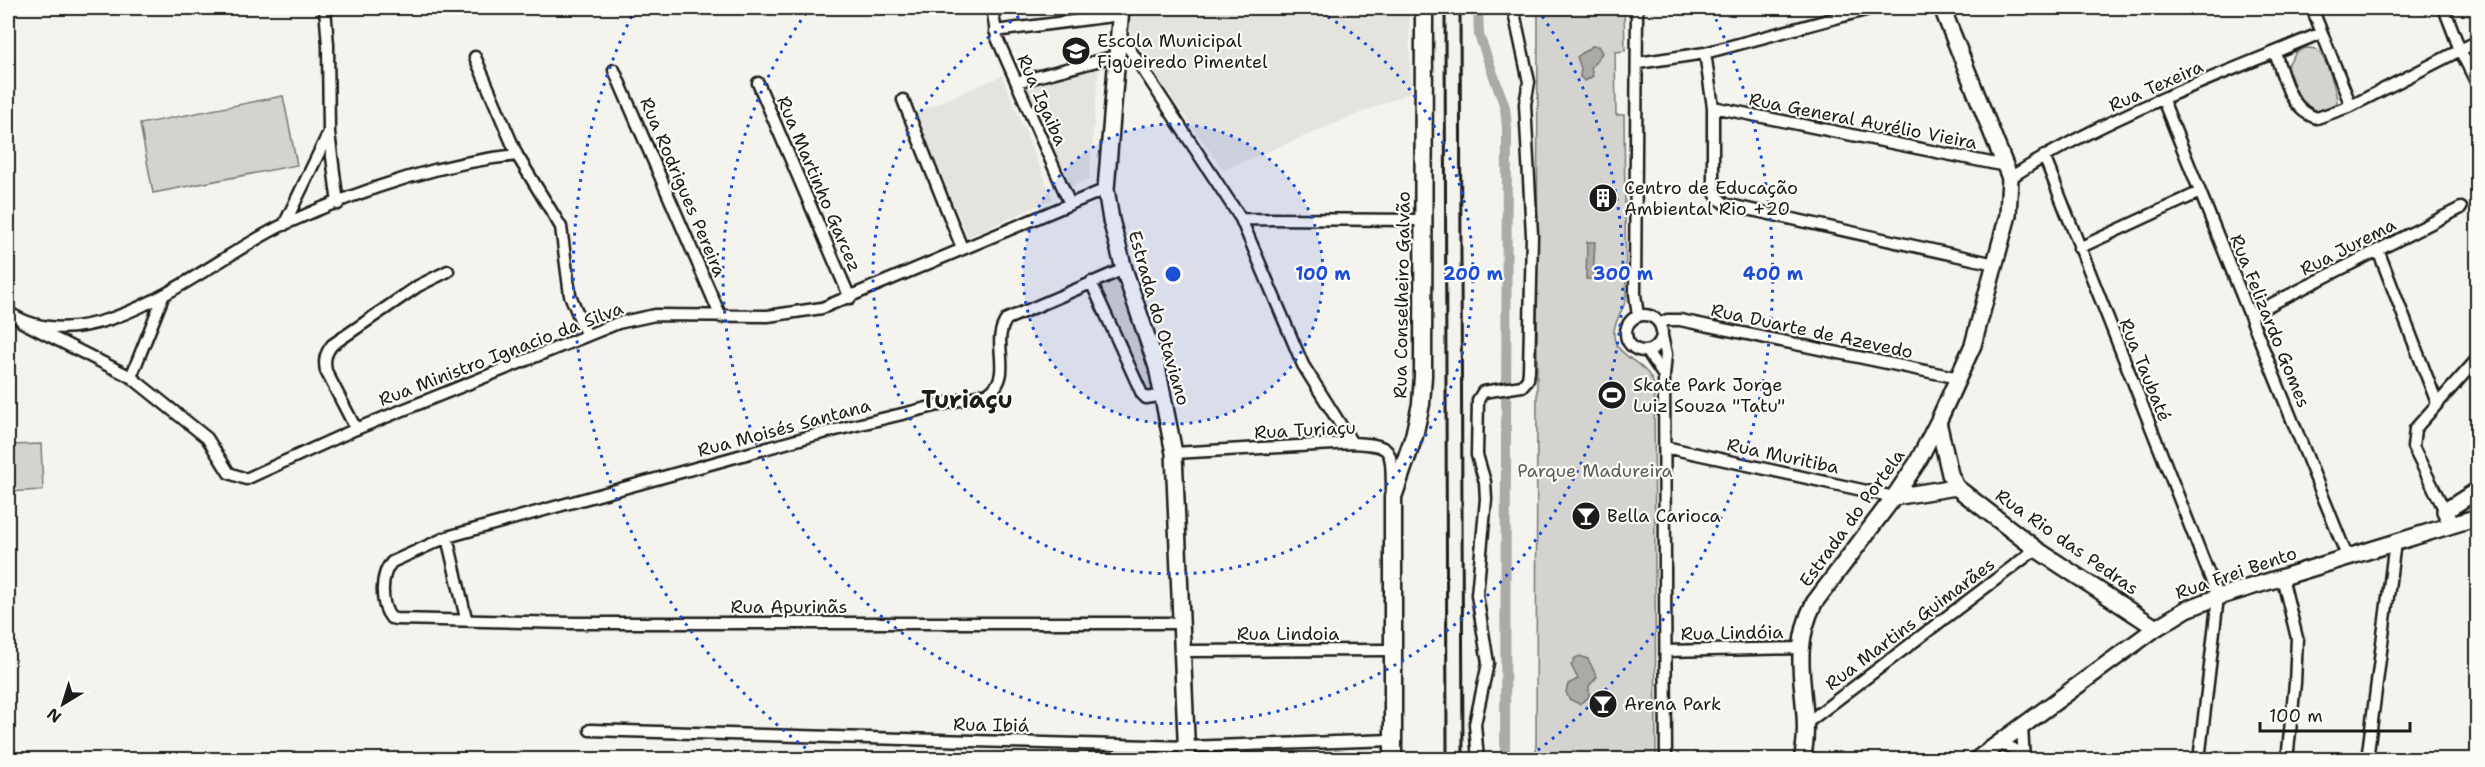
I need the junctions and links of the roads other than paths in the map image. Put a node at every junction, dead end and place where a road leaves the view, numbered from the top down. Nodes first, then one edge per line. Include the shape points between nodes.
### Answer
1 (325, 8) edge
2 (992, 8) edge
3 (1424, 8) edge
4 (1513, 8) edge
5 (1637, 8) edge
6 (1873, 8) edge
7 (2312, 8) edge
8 (2444, 8) edge
9 (1947, 9) edge
10 (1121, 11) edge
11 (995, 31) junction
12 (1119, 32) junction
13 (2321, 33) junction
14 (2478, 41) edge
15 (2460, 50) junction
16 (1705, 53) junction
17 (2275, 53) junction
18 (1116, 56) junction
19 (475, 57) dead end
20 (1638, 63) junction
21 (614, 70) dead end
22 (1017, 82) junction
23 (758, 83) dead end
24 (2478, 86) edge
25 (903, 100) dead end
26 (2163, 100) junction
27 (2351, 106) junction
28 (1713, 107) junction
29 (329, 132) junction
30 (517, 155) junction
31 (2044, 156) junction
32 (2008, 172) junction
33 (1106, 189) junction
34 (2200, 192) junction
35 (338, 204) junction
36 (1070, 204) junction
37 (2461, 208) dead end
38 (1241, 219) junction
39 (1422, 220) junction
40 (284, 225) junction
41 (962, 248) junction
42 (2079, 248) junction
43 (2378, 250) junction
44 (1995, 264) junction
45 (1124, 269) junction
46 (448, 271) dead end
47 (1091, 282) junction
48 (163, 297) junction
49 (850, 298) junction
50 (8, 312) edge
51 (2250, 315) junction
52 (1638, 316) junction
53 (721, 317) junction
54 (22, 322) junction
55 (1660, 324) junction
56 (586, 334) junction
57 (1662, 336) junction
58 (1647, 351) junction
59 (2478, 358) edge
60 (1664, 376) junction
61 (131, 377) junction
62 (1959, 378) junction
63 (1164, 395) junction
64 (2437, 403) junction
65 (1938, 422) junction
66 (356, 429) junction
67 (1352, 443) junction
68 (1665, 447) junction
69 (1174, 453) junction
70 (1956, 487) junction
71 (2478, 490) edge
72 (1393, 497) junction
73 (1894, 497) junction
74 (2445, 511) junction
75 (2478, 517) edge
76 (2452, 525) junction
77 (447, 537) junction
78 (2395, 542) junction
79 (2036, 549) junction
80 (2347, 556) junction
81 (2282, 577) junction
82 (2218, 597) junction
83 (465, 618) junction
84 (396, 619) joint
85 (1182, 623) junction
86 (2156, 628) junction
87 (1800, 648) junction
88 (1183, 651) junction
89 (1393, 651) junction
90 (1666, 651) junction
91 (1804, 725) junction
92 (2022, 727) junction
93 (590, 730) dead end
94 (1392, 740) junction
95 (1997, 744) junction
96 (1186, 753) edge
97 (1802, 758) edge
98 (2024, 758) edge
99 (1393, 759) edge
100 (1478, 759) edge
101 (1666, 759) edge
102 (1976, 759) edge
103 (2199, 759) edge
104 (2287, 759) edge
105 (2367, 759) edge

1 - 29 street
2 - 11 street, Rua Igaiba
3 - 39 main road, Rua Conselheiro Galvão
4 - 100 street via 1529,82 1525,104 1532,235 1529,371 1522,386 1483,392 1478,400 1477,455 1486,499 1478,610 1488,663 1475,724
5 - 20 street
6 - 16 street
7 - 13 street
8 - 15 street
9 - 32 street, Estrada do Portela
10 - 11 street
10 - 12 street, Estrada do Otaviano
11 - 22 street, Rua Igaiba
12 - 18 street, Estrada do Otaviano
12 - 38 street
13 - 17 street, Rua Texeira
13 - 27 street
14 - 15 street
15 - 24 street
15 - 27 street
16 - 20 street
16 - 28 street
17 - 26 street, Rua Texeira
17 - 27 street via 2288,90 2302,112 2317,118
18 - 22 street
18 - 33 street, Estrada do Otaviano
19 - 30 street
20 - 52 street
21 - 53 street, Rua Rodrigues Pereira
22 - 36 street, Rua Igaiba
23 - 49 street, Rua Martinho Garcez
25 - 41 street
26 - 31 street, Rua Texeira
26 - 34 street, Rua Felizardo Gomes
28 - 32 street, Rua General Aurélio Vieira
28 - 44 street via 1713,190 1725,204
29 - 35 street
29 - 40 street
30 - 35 street via 477,160 413,176
30 - 56 street via 561,227 570,295
31 - 32 street, Rua Texeira
31 - 42 street, Rua Taubaté
32 - 44 street, Estrada do Portela via 2008,215
33 - 36 street, Rua Ministro Ignacio da Silva
33 - 45 street, Estrada do Otaviano
34 - 42 street
34 - 51 street, Rua Felizardo Gomes
35 - 40 street
36 - 41 street, Rua Ministro Ignacio da Silva
37 - 43 street, Rua Jurema
38 - 39 street
38 - 67 street via 1303,365
39 - 72 main road, Rua Conselheiro Galvão via 1421,404
40 - 48 street
41 - 49 street, Rua Ministro Ignacio da Silva
42 - 82 street, Rua Taubaté
43 - 51 street, Rua Jurema
43 - 64 street
44 - 62 street, Estrada do Portela via 1973,345
45 - 47 street, Rua Moisés Santana
45 - 63 street, Estrada do Otaviano
46 - 66 street via 418,286 327,352 326,371
47 - 63 street via 1142,394 1146,398
47 - 77 street, Rua Moisés Santana via 1006,319 1001,329 1002,377 989,393 811,436
48 - 54 street via 120,315 72,326
48 - 61 street
49 - 53 street, Rua Ministro Ignacio da Silva via 797,314
50 - 54 street, Rua Ministro Ignacio da Silva
51 - 80 street, Rua Felizardo Gomes
52 - 55 street via 1648,315
52 - 58 street via 1629,323 1626,334 1635,348
53 - 56 street, Rua Ministro Ignacio da Silva via 655,315
54 - 61 street, Rua Ministro Ignacio da Silva
55 - 57 street
55 - 62 street, Rua Duarte de Azevedo via 1680,320
56 - 66 street, Rua Ministro Ignacio da Silva
57 - 58 street via 1657,346
57 - 60 street via 1666,354
58 - 60 street
59 - 64 street
60 - 68 street
61 - 66 street, Rua Ministro Ignacio da Silva via 207,438 224,467 238,478 262,473
62 - 65 street, Estrada do Portela
63 - 69 street, Estrada do Otaviano
64 - 74 street via 2412,437 2413,447
65 - 70 street
65 - 73 street, Estrada do Portela
67 - 69 street, Rua Turiaçu
67 - 72 street, Rua Turiaçu via 1386,447 1391,460
68 - 73 street, Rua Muritiba
68 - 90 street
69 - 85 street, Estrada do Otaviano
70 - 73 street
70 - 79 street, Rua Rio das Pedras
71 - 74 street
72 - 89 main road, Rua Conselheiro Galvão
73 - 87 street, Estrada do Portela via 1814,603 1803,628
74 - 76 street
75 - 76 street, Rua Frei Bento
76 - 78 street, Rua Frei Bento
77 - 83 street
77 - 84 street, Rua Moisés Santana via 386,568 383,578 387,612
78 - 80 street, Rua Frei Bento
78 - 105 street
79 - 86 street, Rua Rio das Pedras
79 - 91 street, Rua Martins Guimarães
80 - 81 street, Rua Frei Bento
81 - 82 street, Rua Frei Bento
81 - 104 street via 2297,638
82 - 86 street, Rua Frei Bento via 2187,609
82 - 103 street
83 - 84 street, Rua Apurinãs
83 - 85 street, Rua Apurinãs via 571,623
85 - 88 street, Estrada do Otaviano
86 - 92 street, Rua Frei Bento
87 - 90 street, Rua Lindóia
87 - 91 street, Estrada do Portela
88 - 89 street, Rua Lindoia
88 - 96 street, Estrada do Otaviano
89 - 94 main road, Rua Conselheiro Galvão
90 - 101 street
91 - 97 street, Estrada do Portela
92 - 95 street, Rua Frei Bento
92 - 98 street
93 - 96 street, Rua Ibiá
94 - 96 street, Rua Ibiá
94 - 99 main road, Rua Conselheiro Galvão
95 - 98 street via 2012,748
95 - 102 street, Rua Frei Bento

